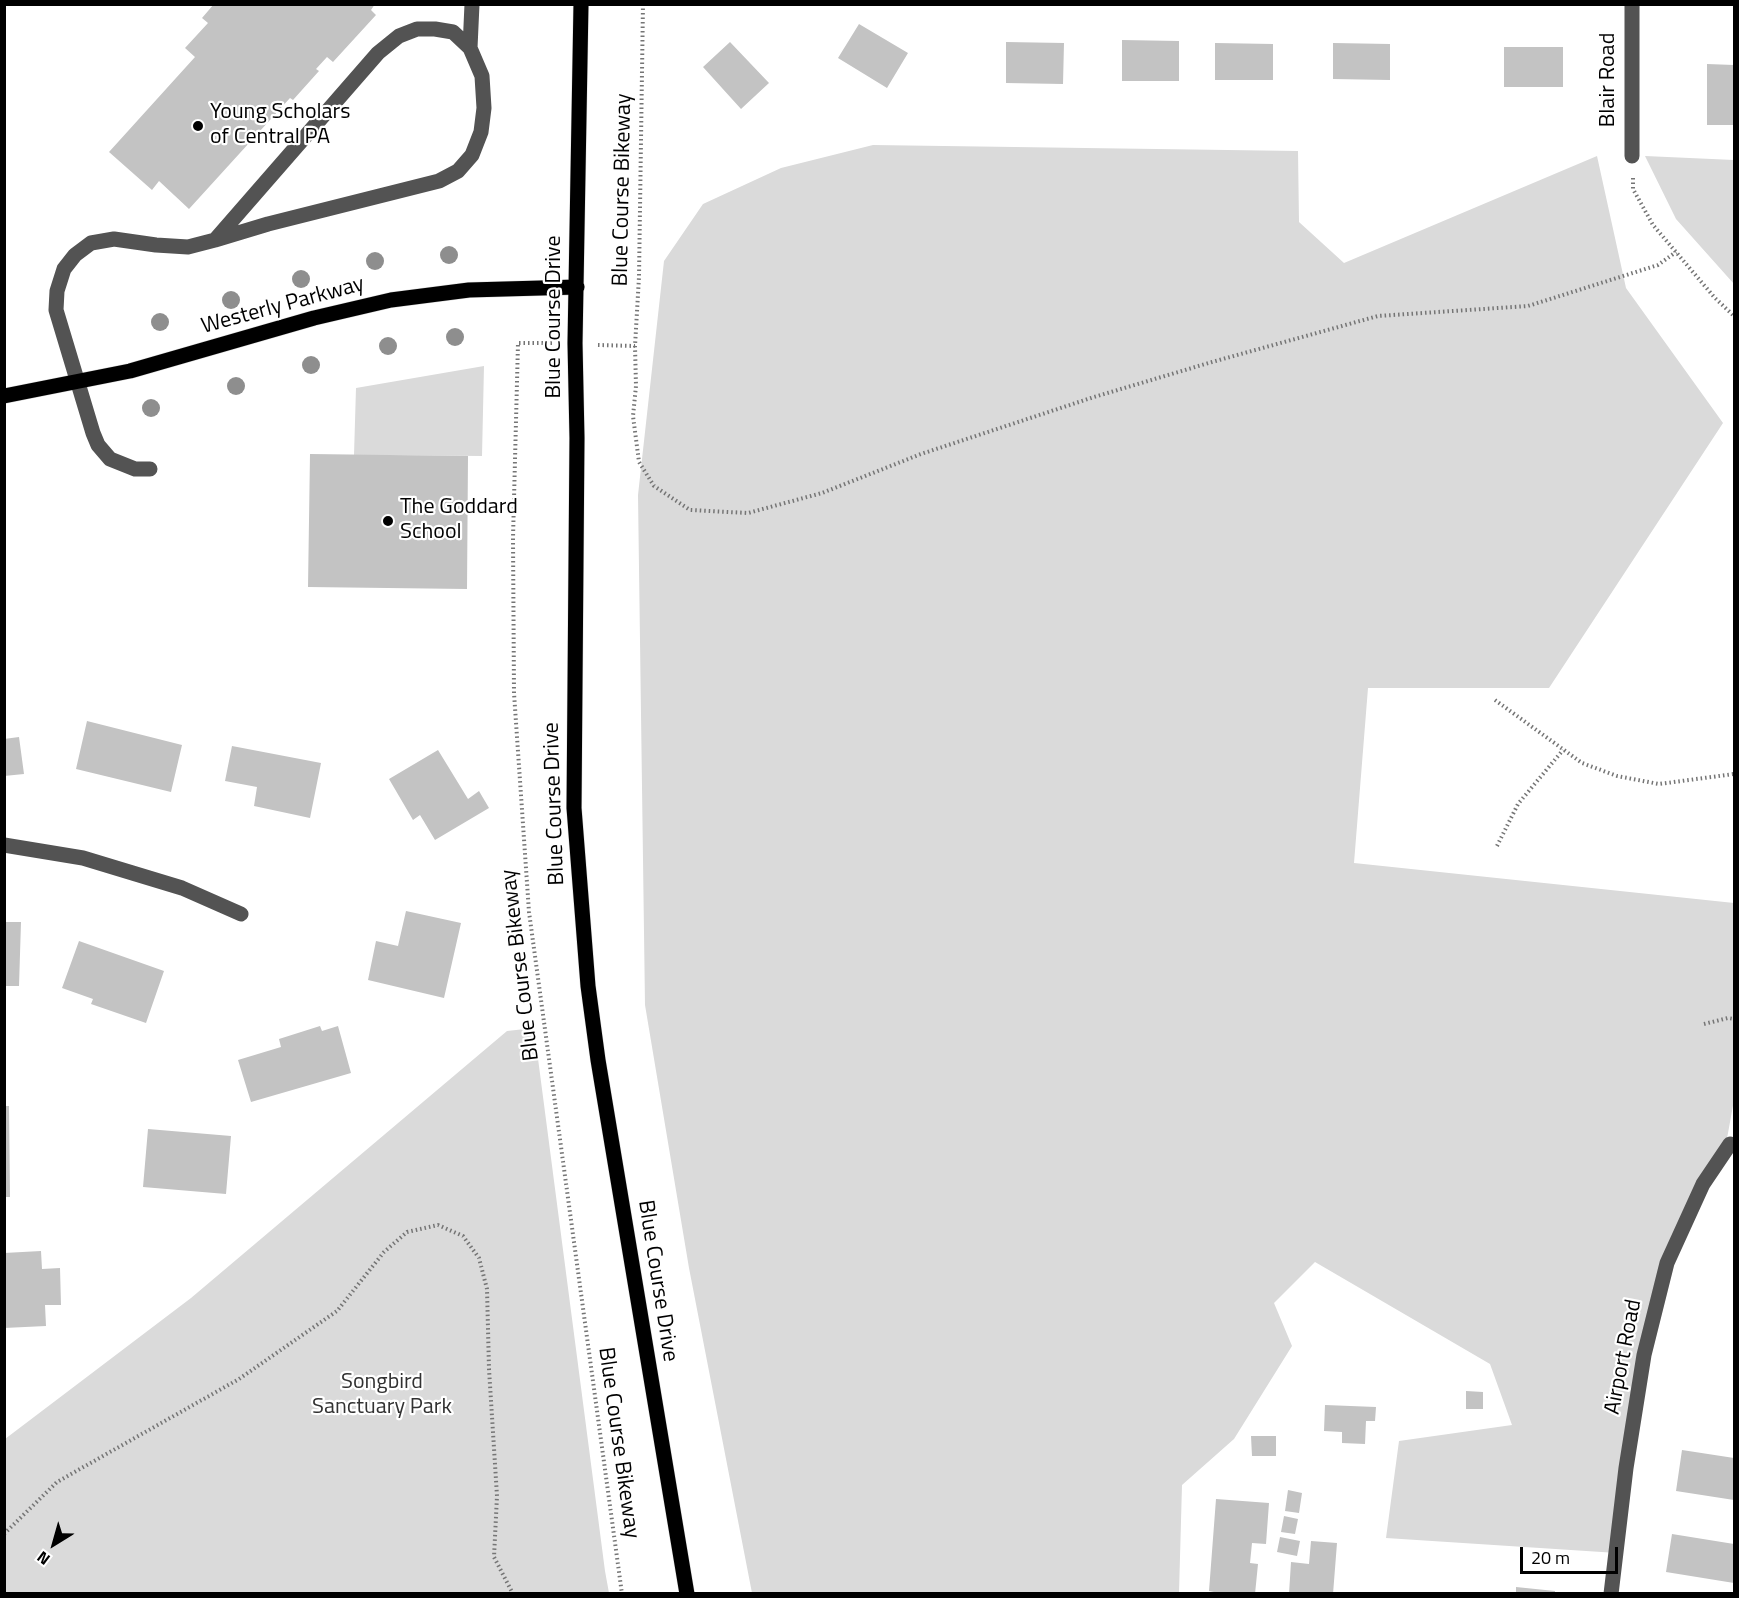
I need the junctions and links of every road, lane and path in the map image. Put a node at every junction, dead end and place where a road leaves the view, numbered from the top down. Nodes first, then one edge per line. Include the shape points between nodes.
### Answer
1 (472, 4) edge
2 (581, 4) edge
3 (643, 4) edge
4 (1632, 4) edge
5 (470, 48) junction
6 (1632, 156) joint
7 (215, 240) junction
8 (1676, 252) junction
9 (577, 287) junction
10 (1734, 316) edge
11 (532, 342) dead end
12 (604, 345) dead end
13 (635, 345) junction
14 (78, 383) junction
15 (4, 396) edge
16 (150, 469) dead end
17 (1495, 700) dead end
18 (1563, 750) junction
19 (1734, 774) edge
20 (4, 845) edge
21 (1497, 846) dead end
22 (241, 914) dead end
23 (1734, 1019) edge
24 (1704, 1024) dead end
25 (1730, 1144) dead end
26 (4, 1534) edge
27 (513, 1593) edge
28 (622, 1593) edge
29 (687, 1593) edge
30 (1611, 1593) edge

1 - 5 street
2 - 9 main road, Blue Course Drive
3 - 13 path, Blue Course Bikeway
4 - 6 street, Blair Road
5 - 7 street via 453,32 435,28 399,36 378,52
5 - 7 street via 482,76 484,108 475,148 458,171 439,181
6 - 8 path via 1636,196 1653,225
7 - 14 street via 188,248 114,239 91,243 75,255 64,268 56,300
8 - 10 path
8 - 13 path, Blue Course Bikeway via 1658,265 1528,306 1378,316 1212,362 921,454 822,493 748,513 690,510 654,486 639,462 633,416
9 - 14 main road, Westerly Parkway via 469,290 391,300
9 - 29 main road, Blue Course Drive via 574,808 579,884 598,1060
11 - 28 path, Blue Course Bikeway via 518,342 513,538 514,693 529,912
12 - 13 path
14 - 15 main road, Westerly Parkway
14 - 16 street via 93,434 104,454 135,469
17 - 18 path
18 - 19 path via 1582,763 1617,776 1659,784
18 - 21 path via 1518,804
20 - 22 street via 83,858 182,888
23 - 24 path
25 - 30 street, Airport Road via 1703,1184 1668,1263 1644,1355
26 - 27 path via 57,1482 238,1379 337,1311 384,1252 407,1232 438,1225 463,1236 479,1258 487,1289 497,1496 494,1557

